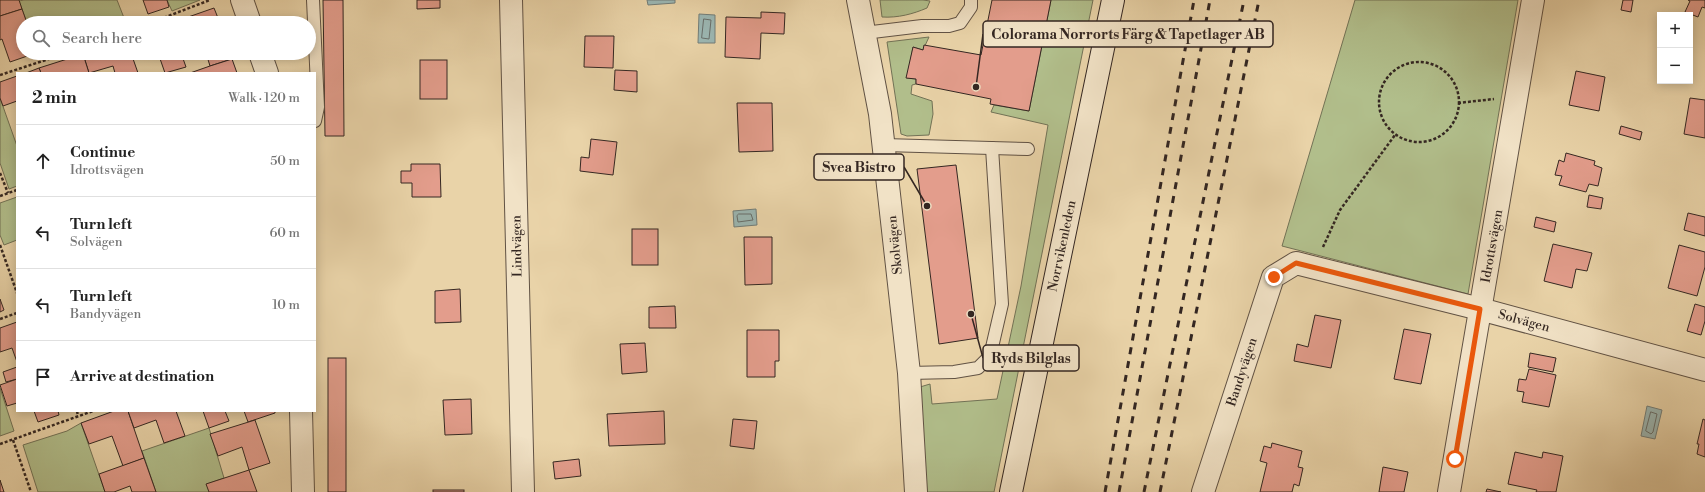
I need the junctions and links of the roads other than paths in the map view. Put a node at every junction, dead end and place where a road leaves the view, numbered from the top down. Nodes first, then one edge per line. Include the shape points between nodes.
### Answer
1 (242, 0) edge
2 (312, 0) edge
3 (511, 0) edge
4 (858, 0) edge
5 (971, 0) edge
6 (1113, 0) edge
7 (1533, 0) edge
8 (248, 16) edge
9 (313, 16) edge
10 (864, 33) junction
11 (262, 60) edge
12 (315, 60) edge
13 (267, 72) edge
14 (316, 116) edge
15 (884, 145) junction
16 (992, 148) junction
17 (1028, 149) dead end
18 (1305, 265) joint
19 (1480, 309) junction
20 (1705, 370) edge
21 (910, 373) junction
22 (300, 412) edge
23 (303, 492) edge
24 (523, 492) edge
25 (916, 492) edge
26 (1011, 492) edge
27 (1203, 492) edge
28 (1449, 492) edge

1 - 8 street
2 - 9 lane
3 - 24 street, Lindvägen
4 - 10 street, Skolvägen
5 - 10 lane via 971,7 960,23
6 - 26 street, Norrvikenleden
7 - 19 street, Idrottsvägen
10 - 15 street, Skolvägen
11 - 13 street
12 - 14 lane via 318,107
15 - 16 lane
15 - 21 street, Skolvägen
16 - 17 lane
16 - 21 lane via 1002,304 990,356 978,368 954,372
18 - 19 street, Solvägen
18 - 27 street, Bandyvägen via 1274,277
19 - 20 street, Solvägen
19 - 28 street, Idrottsvägen
21 - 25 street, Skolvägen
22 - 23 street

